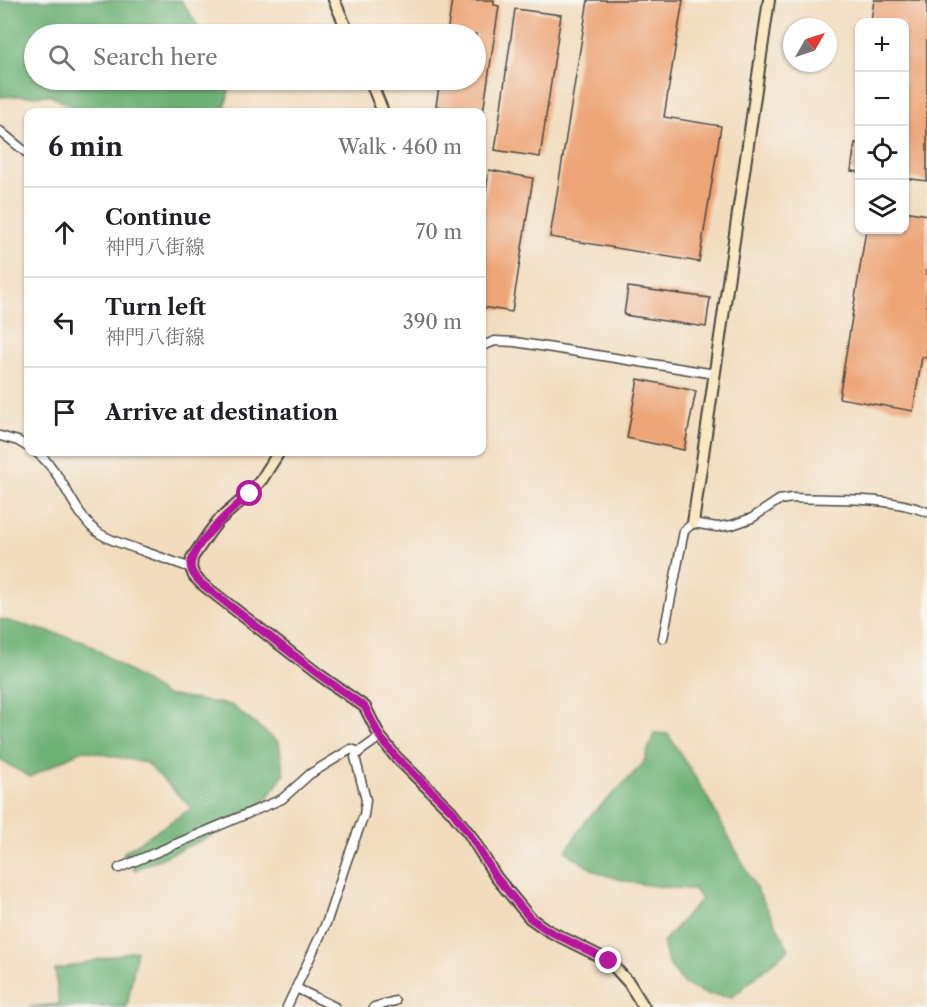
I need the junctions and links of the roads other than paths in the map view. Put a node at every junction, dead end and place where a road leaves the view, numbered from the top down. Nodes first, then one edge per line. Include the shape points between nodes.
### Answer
1 (334, 0) edge
2 (769, 0) edge
3 (345, 24) edge
4 (374, 90) edge
5 (381, 108) edge
6 (0, 131) edge
7 (24, 151) edge
8 (486, 344) edge
9 (715, 374) junction
10 (0, 436) edge
11 (24, 445) edge
12 (42, 456) edge
13 (276, 456) edge
14 (927, 512) edge
15 (693, 523) junction
16 (191, 568) junction
17 (663, 638) dead end
18 (380, 737) junction
19 (358, 752) junction
20 (118, 868) dead end
21 (296, 988) junction
22 (395, 1001) dead end
23 (287, 1007) edge
24 (335, 1007) edge
25 (374, 1007) edge
26 (644, 1007) edge

1 - 3 main road
2 - 9 main road
4 - 5 main road
6 - 7 street
8 - 9 street via 514,342
9 - 15 main road
10 - 11 street
12 - 16 street via 94,531
13 - 16 main road via 250,494 209,533 192,558
14 - 15 street via 882,502 792,498 732,525
15 - 17 street via 684,531
16 - 18 main road via 202,584 365,707
18 - 19 street
18 - 26 main road via 452,811 496,877 530,918 609,961
19 - 20 street via 351,749 310,774 282,799
19 - 21 street via 355,757 366,800 364,815 327,921
21 - 23 street
21 - 24 street
22 - 25 street

